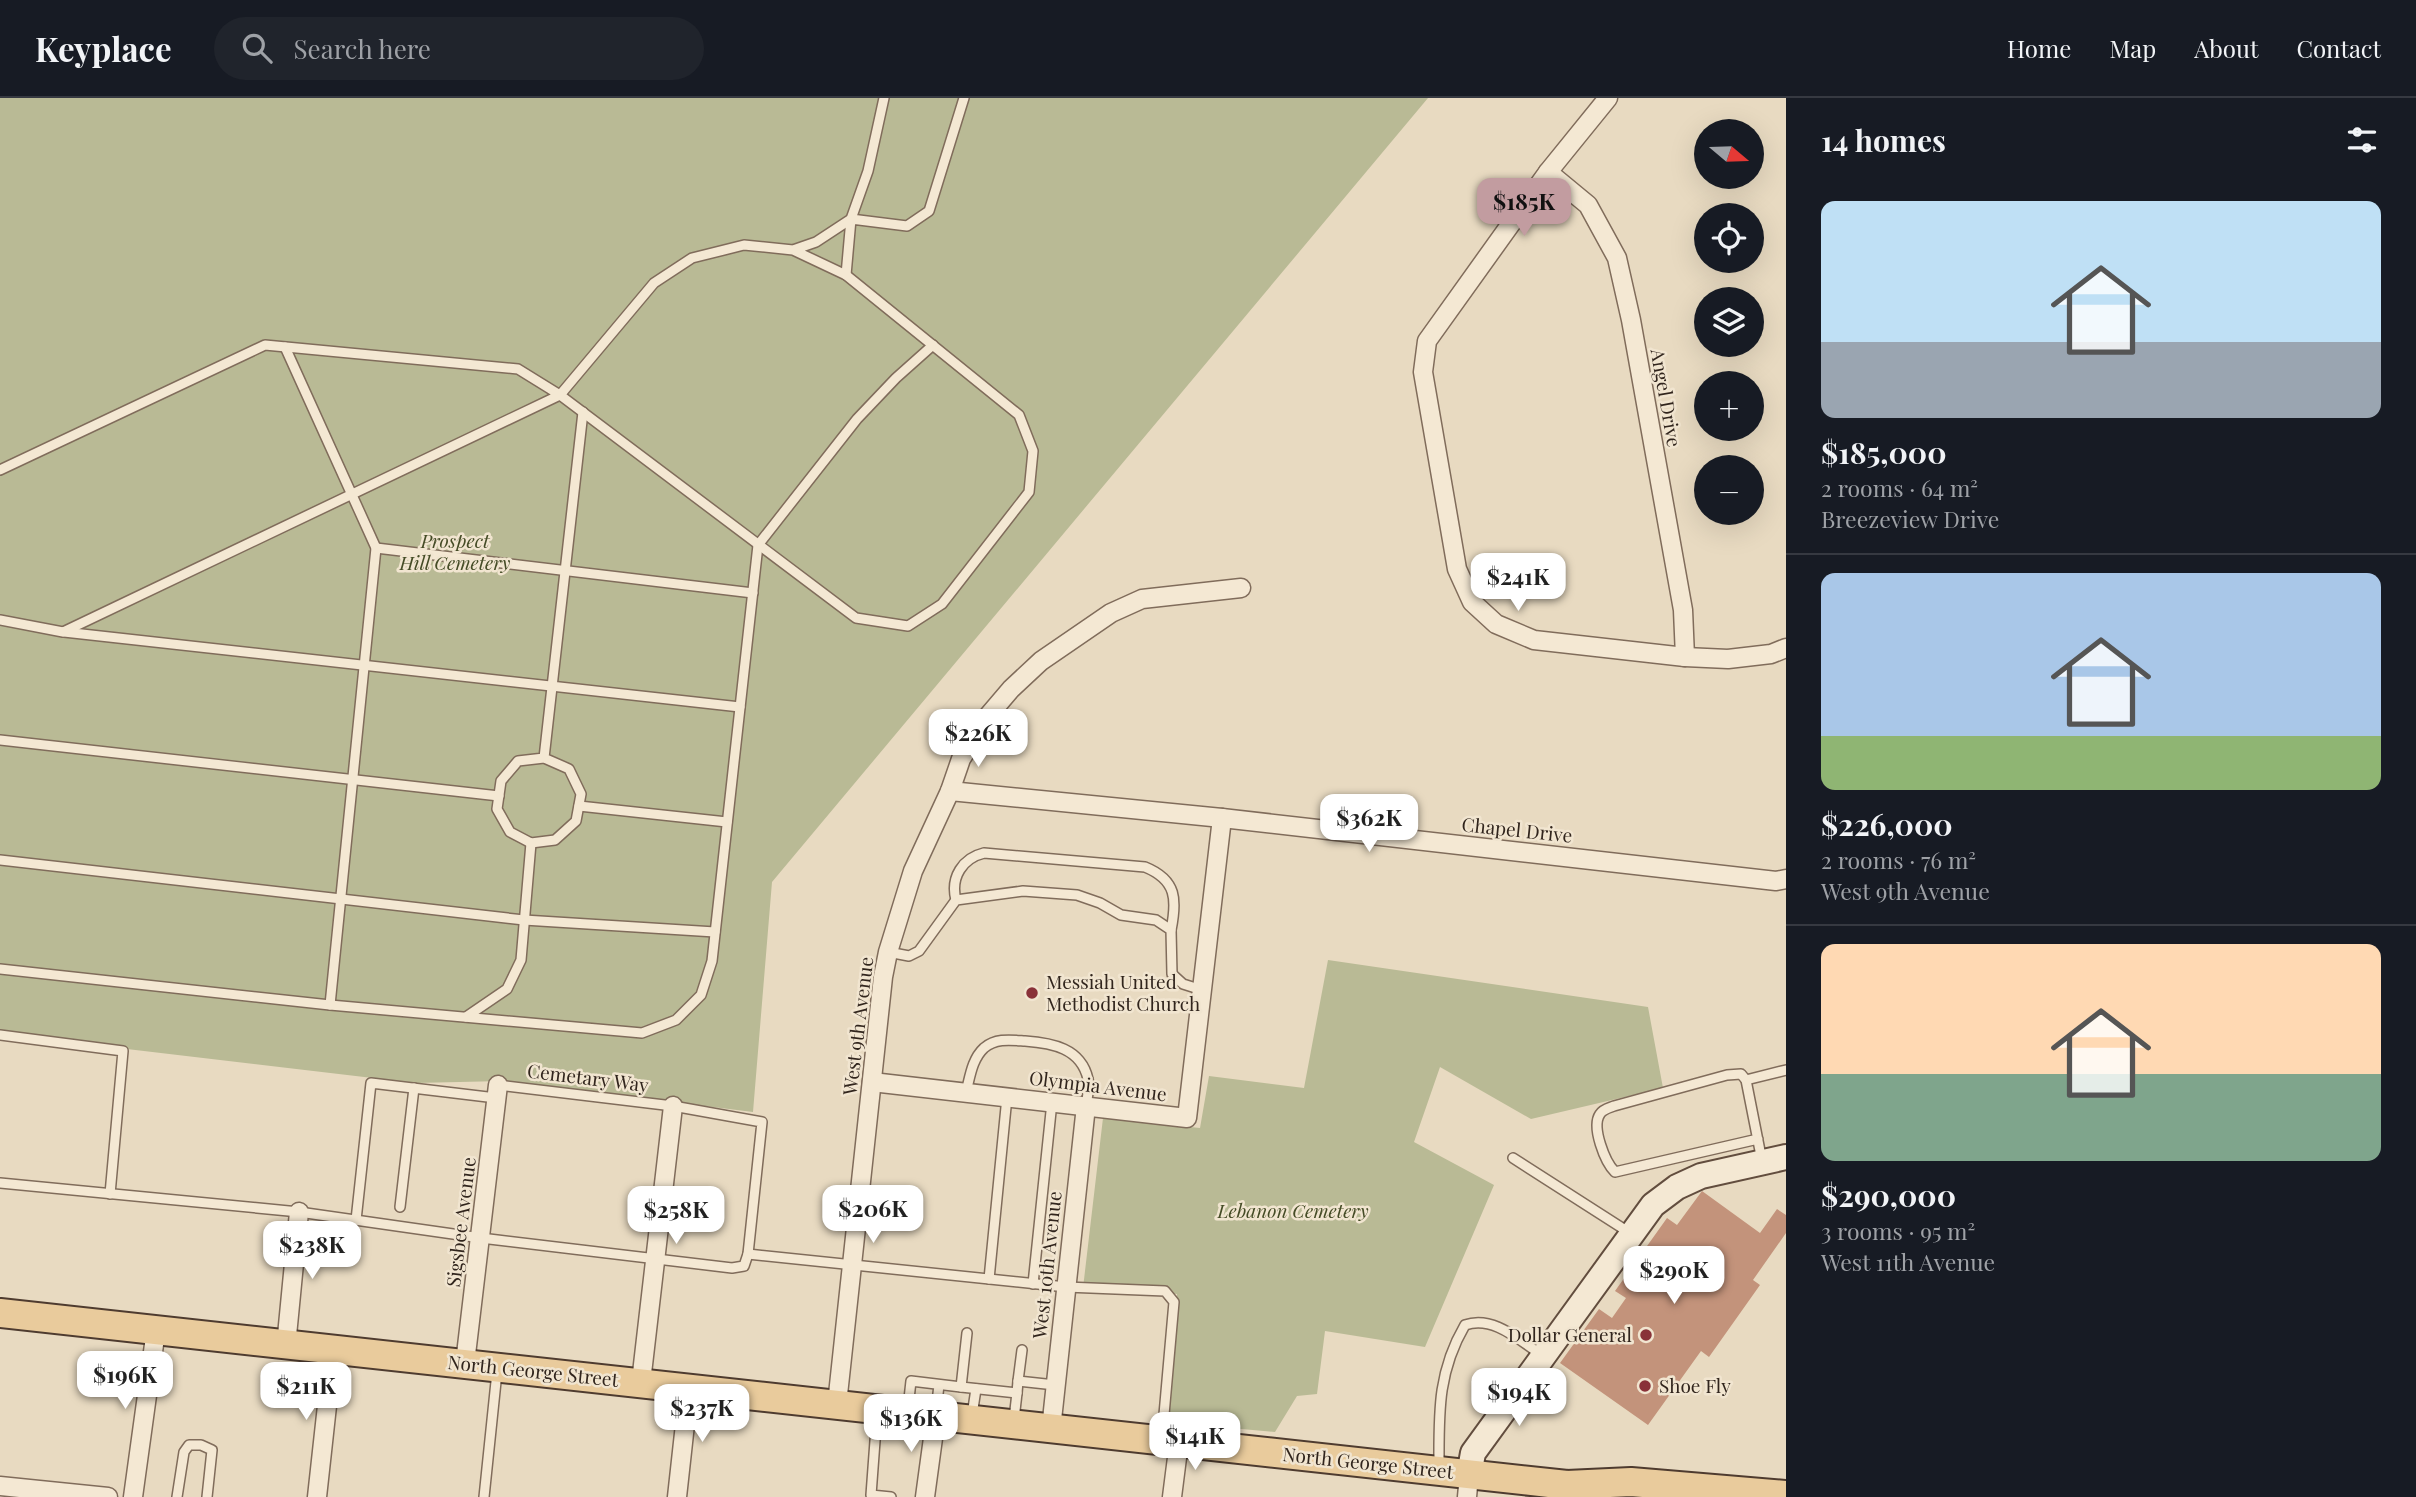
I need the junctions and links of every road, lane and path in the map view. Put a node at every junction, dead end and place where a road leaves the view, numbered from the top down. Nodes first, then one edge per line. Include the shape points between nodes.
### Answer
1 (884, 98) edge
2 (964, 98) edge
3 (1608, 98) edge
4 (1548, 172) junction
5 (851, 219) junction
6 (793, 250) junction
7 (846, 275) junction
8 (933, 345) junction
9 (285, 347) junction
10 (560, 395) junction
11 (583, 412) junction
12 (0, 470) edge
13 (351, 495) junction
14 (758, 544) junction
15 (376, 548) junction
16 (565, 570) junction
17 (1241, 588) dead end
18 (753, 593) junction
19 (0, 620) edge
20 (63, 632) junction
21 (1786, 648) edge
22 (1685, 657) junction
23 (364, 666) junction
24 (552, 686) junction
25 (740, 707) junction
26 (0, 740) edge
27 (544, 758) junction
28 (352, 780) junction
29 (950, 791) junction
30 (499, 796) junction
31 (579, 806) junction
32 (1222, 818) junction
33 (727, 822) junction
34 (531, 843) junction
35 (0, 860) edge
36 (1786, 879) edge
37 (341, 898) junction
38 (956, 900) junction
39 (524, 920) junction
40 (1171, 930) junction
41 (715, 932) junction
42 (888, 952) junction
43 (0, 969) edge
44 (1202, 990) junction
45 (330, 1005) junction
46 (467, 1017) junction
47 (0, 1035) edge
48 (1786, 1070) edge
49 (1746, 1080) junction
50 (872, 1082) junction
51 (414, 1088) junction
52 (497, 1092) junction
53 (965, 1092) junction
54 (1007, 1097) junction
55 (1052, 1102) junction
56 (673, 1106) junction
57 (1086, 1106) junction
58 (1769, 1153) edge
59 (1513, 1158) dead end
60 (0, 1184) edge
61 (110, 1194) junction
62 (400, 1207) dead end
63 (299, 1212) junction
64 (356, 1220) junction
65 (1632, 1234) junction
66 (481, 1238) junction
67 (748, 1254) junction
68 (655, 1258) junction
69 (852, 1265) junction
70 (989, 1279) junction
71 (1033, 1284) junction
72 (1066, 1287) junction
73 (0, 1313) edge
74 (156, 1330) junction
75 (967, 1333) dead end
76 (286, 1346) junction
77 (1022, 1350) dead end
78 (333, 1351) junction
79 (1543, 1356) junction
80 (465, 1363) junction
81 (498, 1367) junction
82 (1018, 1381) junction
83 (641, 1382) junction
84 (939, 1385) junction
85 (1055, 1385) junction
86 (961, 1387) junction
87 (689, 1388) junction
88 (976, 1389) junction
89 (1017, 1393) junction
90 (837, 1404) junction
91 (878, 1409) junction
92 (907, 1413) junction
93 (936, 1416) junction
94 (972, 1420) junction
95 (1013, 1425) junction
96 (1051, 1429) junction
97 (1170, 1441) junction
98 (1439, 1472) junction
99 (1567, 1485) junction
100 (0, 1486) edge
101 (1468, 1486) edge
102 (1786, 1494) edge
103 (108, 1497) edge
104 (133, 1497) edge
105 (177, 1497) edge
106 (207, 1497) edge
107 (317, 1497) edge
108 (484, 1497) edge
109 (677, 1497) edge
110 (891, 1497) edge
111 (925, 1497) edge
112 (1172, 1497) edge
113 (1612, 1497) edge

1 - 5 lane via 868,171
2 - 5 lane via 929,211 907,226
3 - 4 street
4 - 22 street, Angel Drive via 1588,205 1617,258 1683,610
4 - 22 street via 1427,341 1423,372 1457,569 1472,602 1496,624 1534,640
5 - 6 lane via 816,242
5 - 7 lane
6 - 7 lane
6 - 10 lane via 744,245 692,258 654,283
7 - 8 lane
8 - 14 lane via 857,419
8 - 14 lane via 1018,415 1033,451 1029,492 942,604 908,626 856,618
9 - 10 lane via 518,369
9 - 12 lane via 265,345
9 - 13 lane
10 - 11 lane
10 - 13 lane
11 - 14 lane
11 - 16 lane
13 - 15 lane
13 - 20 lane
14 - 18 lane
15 - 16 lane
15 - 23 lane
16 - 18 lane
16 - 24 lane
17 - 29 street, West 9th Avenue via 1142,599 1111,612 1011,688 961,759
18 - 25 lane
19 - 20 lane
20 - 23 lane
21 - 22 street via 1728,659
23 - 24 lane
23 - 28 lane
24 - 25 lane
24 - 27 lane
25 - 33 lane
26 - 28 lane
27 - 30 lane via 518,761 501,781
27 - 31 lane via 569,769 580,794
28 - 30 lane
28 - 37 lane
29 - 32 street, Chapel Drive
29 - 42 street, West 9th Avenue via 914,871
30 - 34 lane via 497,809 510,832
31 - 33 lane
31 - 34 lane via 576,821 555,840
32 - 36 street, Chapel Drive
32 - 44 street, Olympia Avenue
33 - 41 lane
34 - 39 lane
35 - 37 lane
37 - 39 lane
37 - 45 lane
38 - 40 lane via 1023,891 1077,895 1121,915 1156,920
38 - 40 lane via 953,888 963,864 985,853 1145,867 1171,887
38 - 42 lane via 919,951 908,956
39 - 41 lane
39 - 46 lane via 521,960 506,989
40 - 44 lane via 1172,974 1183,984
41 - 46 lane via 701,995 676,1020 642,1033
42 - 50 street, West 9th Avenue
43 - 45 lane
44 - 57 street, Olympia Avenue via 1187,1118
45 - 46 lane
47 - 61 lane via 123,1051
48 - 49 lane
49 - 58 lane
49 - 58 lane via 1741,1074 1727,1075 1604,1109 1596,1125 1615,1172
50 - 53 street, Olympia Avenue
50 - 69 street, West 9th Avenue
51 - 52 lane, Cemetary Way
51 - 62 lane
51 - 64 lane, Cemetary Way via 371,1083
52 - 56 lane, Cemetary Way
52 - 66 street, Sigsbee Avenue
53 - 54 street, Olympia Avenue
53 - 57 lane via 974,1062 984,1048 1000,1040 1052,1043 1067,1049 1081,1063 1089,1081
54 - 55 street, Olympia Avenue
54 - 70 lane
55 - 57 street, Olympia Avenue
55 - 71 lane
56 - 67 lane, Cemetary Way via 762,1122
56 - 68 street
57 - 72 street, West 10th Avenue
58 - 65 street via 1677,1187 1653,1205
59 - 65 lane
60 - 61 lane
61 - 63 lane
63 - 64 lane
63 - 76 street
64 - 66 lane
65 - 79 street
66 - 68 lane
66 - 80 street, Sigsbee Avenue
67 - 68 lane via 744,1266 732,1268
67 - 69 lane
68 - 83 street
69 - 70 lane
69 - 90 street, West 9th Avenue
70 - 71 lane
71 - 72 lane
72 - 85 street, West 10th Avenue
72 - 97 lane via 1165,1290 1174,1303
73 - 74 main road, North George Street
74 - 76 main road, North George Street
74 - 104 street
75 - 86 lane
76 - 78 main road, North George Street
77 - 82 lane
78 - 80 main road, North George Street
78 - 107 street
79 - 98 lane via 1497,1326 1479,1320 1465,1325 1441,1386
79 - 101 street via 1473,1453
80 - 81 main road, North George Street
81 - 83 main road, North George Street
81 - 108 lane
82 - 85 lane
82 - 89 lane
83 - 87 main road, North George Street
84 - 86 lane
84 - 92 lane via 911,1381
84 - 93 lane
85 - 96 street, West 10th Avenue
86 - 88 lane
87 - 90 main road, North George Street
87 - 109 street
88 - 89 lane
88 - 94 lane
89 - 95 lane
90 - 91 main road, North George Street
91 - 92 main road, North George Street
91 - 110 lane via 871,1495
92 - 93 main road, North George Street
93 - 94 main road, North George Street
93 - 111 street
94 - 95 main road, North George Street
95 - 96 main road, North George Street
96 - 97 main road, North George Street
97 - 98 main road, North George Street
97 - 112 street
98 - 101 main road, North George Street
99 - 101 main road, North George Street
99 - 102 main road, North George Street via 1631,1482
99 - 113 main road, North George Street
100 - 103 street
105 - 106 lane via 184,1452 189,1446 201,1445 212,1450

